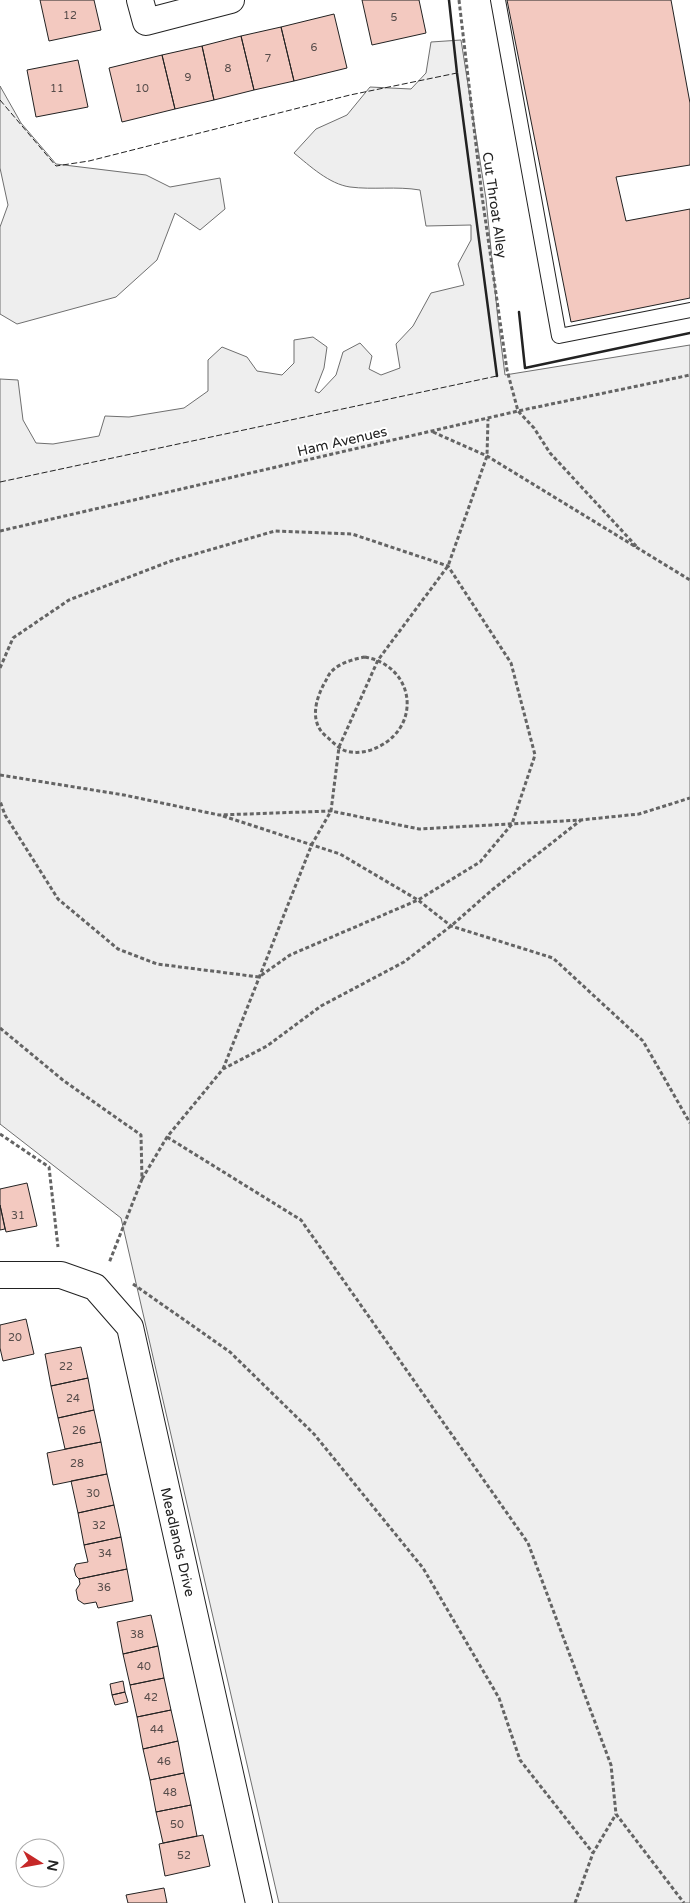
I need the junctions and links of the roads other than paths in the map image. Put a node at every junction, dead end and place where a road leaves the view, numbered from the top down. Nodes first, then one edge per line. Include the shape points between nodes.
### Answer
1 (140, 0) edge
2 (231, 0) edge
3 (498, 0) edge
4 (690, 310) edge
5 (0, 1275) edge
6 (258, 1903) edge

1 - 2 street via 146,22
3 - 4 lane via 559,336
5 - 6 street, Meadlands Drive via 61,1275 95,1287 130,1327

